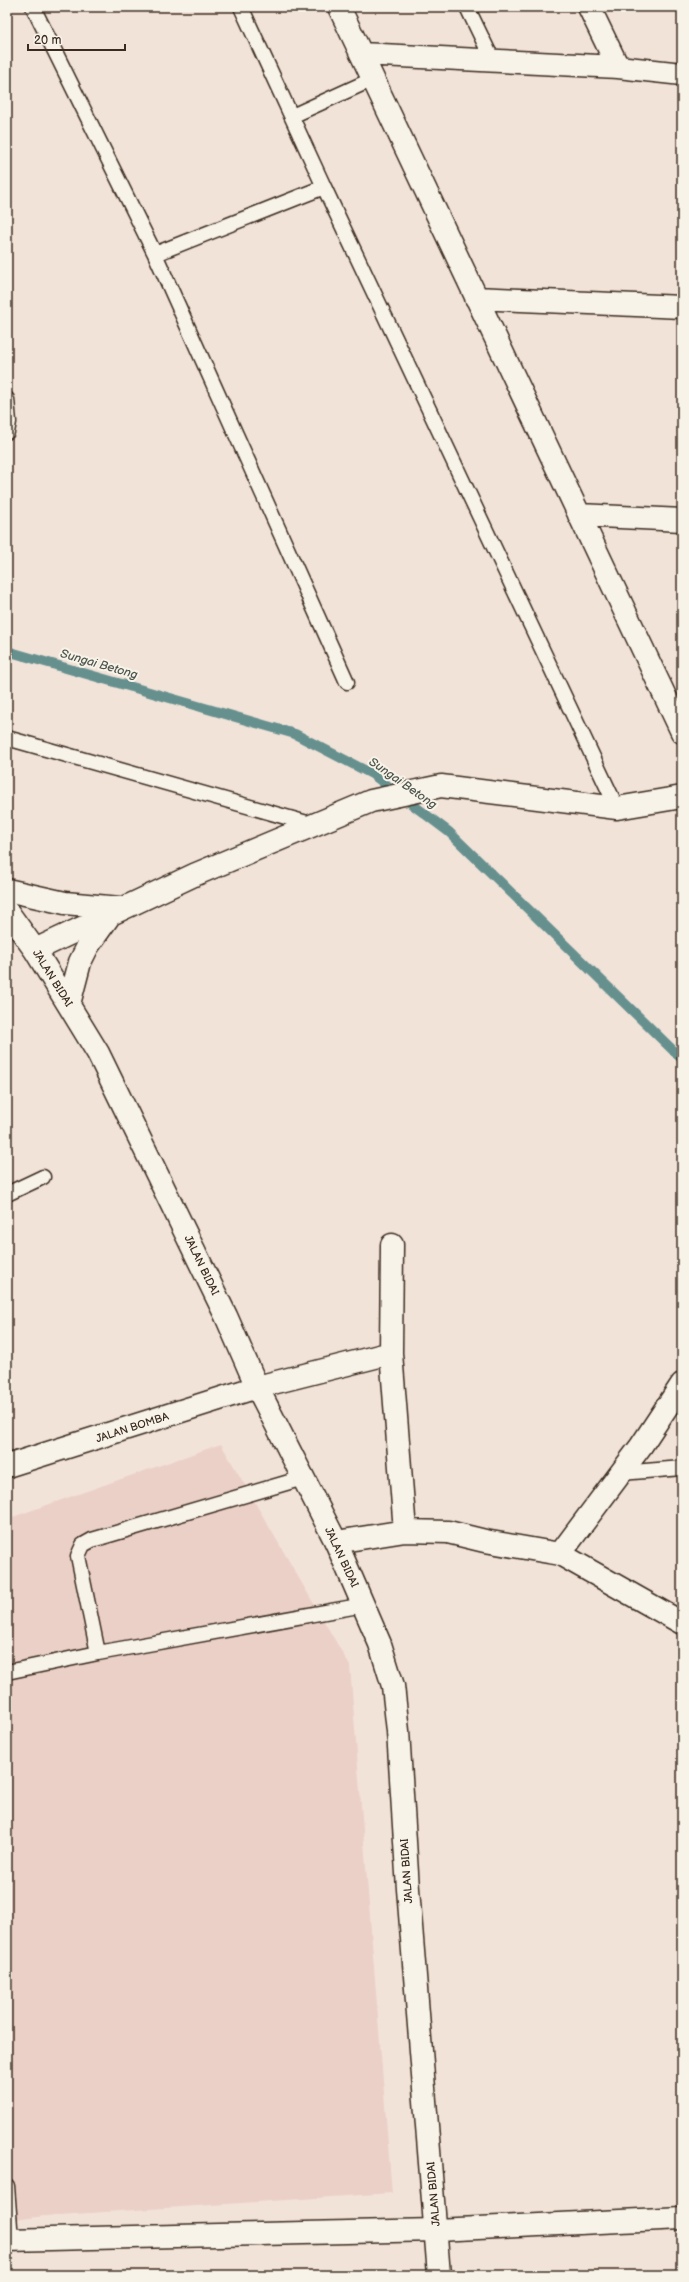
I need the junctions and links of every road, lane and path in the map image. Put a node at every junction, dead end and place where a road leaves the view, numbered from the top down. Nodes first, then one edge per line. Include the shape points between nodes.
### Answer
1 (33, 7) edge
2 (241, 7) edge
3 (339, 7) edge
4 (466, 7) edge
5 (589, 7) edge
6 (361, 54) junction
7 (493, 61) junction
8 (618, 67) junction
9 (682, 74) edge
10 (374, 79) junction
11 (292, 116) junction
12 (324, 187) junction
13 (155, 254) junction
14 (476, 298) junction
15 (682, 307) edge
16 (7, 399) edge
17 (7, 432) edge
18 (579, 515) junction
19 (682, 520) edge
20 (347, 682) dead end
21 (682, 732) edge
22 (7, 738) edge
23 (682, 797) edge
24 (617, 808) junction
25 (314, 825) junction
26 (7, 890) edge
27 (7, 911) edge
28 (117, 911) junction
29 (35, 950) junction
30 (69, 1004) junction
31 (43, 1177) dead end
32 (7, 1194) edge
33 (392, 1245) dead end
34 (390, 1353) junction
35 (682, 1384) edge
36 (257, 1387) junction
37 (7, 1466) edge
38 (682, 1468) edge
39 (621, 1473) junction
40 (303, 1478) junction
41 (405, 1531) junction
42 (336, 1542) junction
43 (560, 1554) junction
44 (364, 1605) junction
45 (682, 1623) edge
46 (98, 1653) junction
47 (7, 1672) edge
48 (7, 2186) edge
49 (682, 2218) edge
50 (436, 2230) junction
51 (9, 2240) edge
52 (439, 2275) edge

1 - 13 lane
2 - 11 lane
3 - 6 street
4 - 7 lane
5 - 8 street
6 - 7 street
6 - 10 street
7 - 8 street
8 - 9 street
10 - 11 lane
10 - 14 street
11 - 12 lane
12 - 13 lane
12 - 24 lane
13 - 20 lane
14 - 15 street
14 - 18 street
16 - 17 lane
18 - 19 street
18 - 21 street
22 - 25 lane
23 - 24 street
24 - 25 street via 441,786 371,801
25 - 28 street via 194,875
26 - 28 street
27 - 29 street, JALAN BIDAI
28 - 29 street
28 - 30 street via 88,946 80,962
29 - 30 street, JALAN BIDAI
30 - 36 street, JALAN BIDAI via 98,1053 144,1145
31 - 32 lane
33 - 34 street
34 - 36 street, JALAN BOMBA
34 - 41 street
35 - 39 street
36 - 37 street, JALAN BOMBA
36 - 40 street, JALAN BIDAI
38 - 39 lane
39 - 43 street
40 - 42 street, JALAN BIDAI
40 - 46 lane via 92,1540 83,1545 78,1556
41 - 42 street
41 - 43 street via 448,1532
42 - 44 street, JALAN BIDAI
43 - 45 street
44 - 46 lane
44 - 50 street, JALAN BIDAI via 393,1686
46 - 47 lane
48 - 51 lane
49 - 50 street
50 - 51 street
50 - 52 street, JALAN BIDAI

